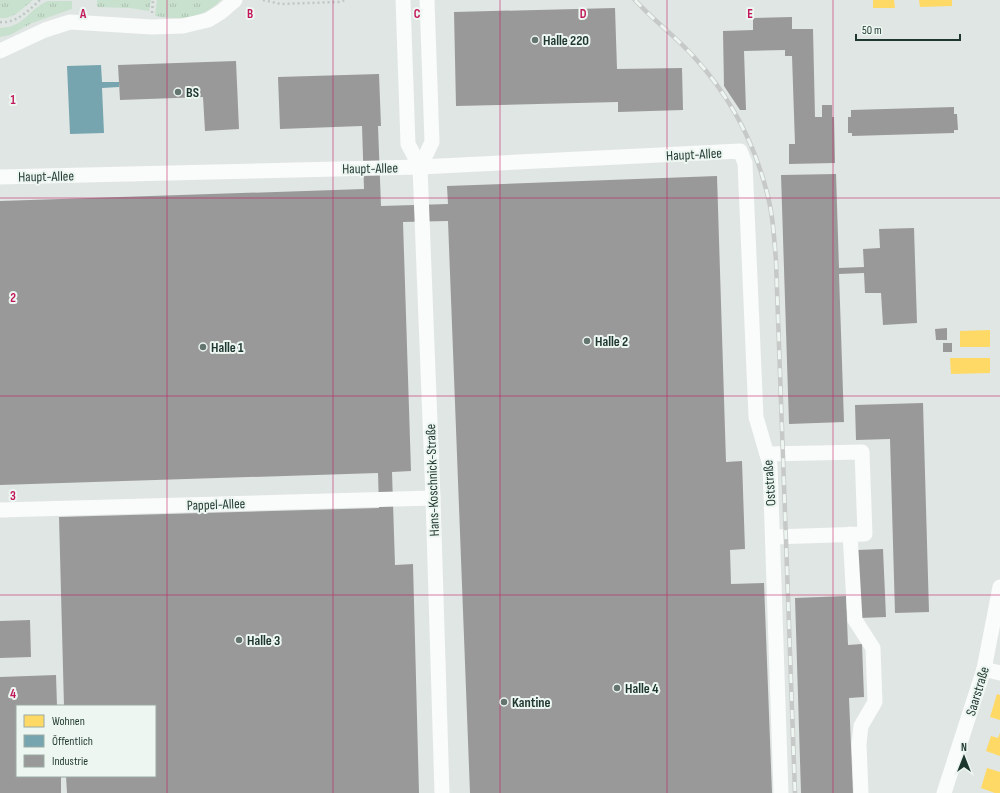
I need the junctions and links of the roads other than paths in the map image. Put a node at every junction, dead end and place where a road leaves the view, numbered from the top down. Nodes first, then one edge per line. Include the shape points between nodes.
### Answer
1 (235, 0) edge
2 (403, 0) edge
3 (427, 0) edge
4 (1, 48) edge
5 (740, 151) joint
6 (420, 167) junction
7 (0, 177) edge
8 (767, 454) junction
9 (433, 498) junction
10 (0, 510) edge
11 (850, 534) junction
12 (772, 537) junction
13 (1000, 587) edge
14 (984, 669) junction
15 (1000, 673) edge
16 (442, 793) edge
17 (781, 793) edge
18 (861, 793) edge
19 (944, 793) edge

1 - 4 street via 208,20 183,26 152,27 70,22
2 - 6 street, Hans-Koschnick-Straße via 408,144
3 - 6 street, Hans-Koschnick-Straße via 432,142
5 - 6 street, Haupt-Allee
5 - 8 street, Oststraße via 744,163 756,418
6 - 7 street, Haupt-Allee
6 - 9 street, Hans-Koschnick-Straße
8 - 11 street via 862,452 865,534
8 - 12 street, Oststraße via 770,465
9 - 10 street, Pappel-Allee
9 - 16 street, Hans-Koschnick-Straße
11 - 12 street
11 - 18 street via 854,620 873,648 875,702 861,726
12 - 17 street, Oststraße
13 - 14 street, Saarstraße
14 - 15 street
14 - 19 street, Saarstraße

